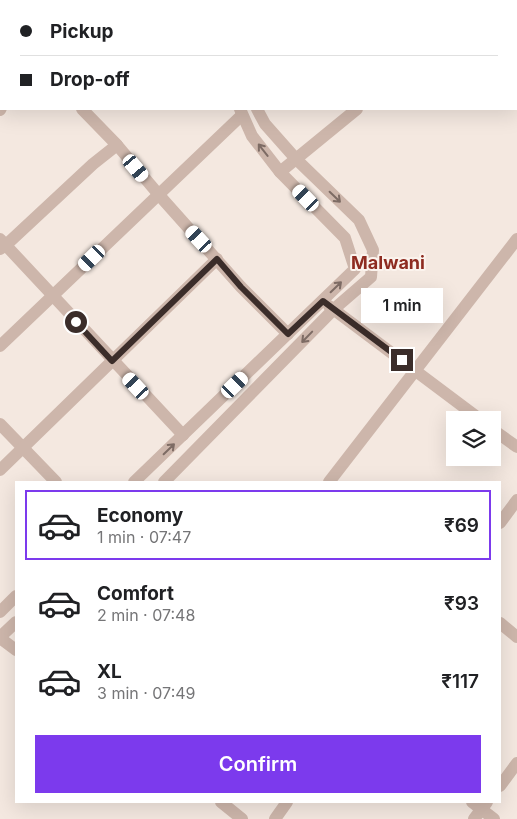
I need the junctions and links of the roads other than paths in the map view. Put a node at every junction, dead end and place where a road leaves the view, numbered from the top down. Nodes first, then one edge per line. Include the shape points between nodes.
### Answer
1 (83, 110) edge
2 (258, 110) edge
3 (356, 110) edge
4 (241, 112) edge
5 (117, 145) junction
6 (296, 159) junction
7 (280, 172) junction
8 (159, 196) junction
9 (517, 240) edge
10 (2, 244) edge
11 (217, 259) junction
12 (53, 296) junction
13 (323, 301) junction
14 (334, 309) junction
15 (288, 334) junction
16 (0, 346) edge
17 (112, 361) junction
18 (416, 370) junction
19 (469, 411) edge
20 (0, 424) edge
21 (183, 435) junction
22 (501, 435) edge
23 (517, 447) edge
24 (23, 448) junction
25 (0, 470) edge
26 (55, 481) edge
27 (135, 481) edge
28 (165, 481) edge
29 (330, 481) edge
30 (517, 500) edge
31 (501, 522) edge
32 (15, 597) edge
33 (0, 612) edge
34 (15, 623) edge
35 (501, 624) edge
36 (517, 636) edge
37 (0, 637) edge
38 (15, 649) edge
39 (517, 763) edge
40 (501, 785) edge
41 (222, 803) edge
42 (286, 803) edge
43 (479, 808) edge
44 (242, 819) edge
45 (275, 819) edge
46 (494, 819) edge

1 - 5 street
2 - 6 street via 265,124
3 - 6 street
7 -> 4 street via 252,136
4 - 8 street
5 - 8 street
5 - 10 street
6 - 7 street
6 -> 14 street via 359,220 373,250 371,277
13 -> 7 street via 356,269 345,238
8 - 11 street
8 - 12 street
9 - 18 street
10 - 12 street
11 - 15 street
11 - 17 street
12 - 16 street
12 - 17 street
13 - 14 street
13 - 15 street
14 - 18 street
14 -> 28 street
15 - 21 street
17 - 21 street
17 - 24 street
18 - 19 street
18 - 29 street
20 - 24 street
27 -> 21 street
22 - 23 street
24 - 25 street
24 - 26 street
30 - 31 street
32 - 33 street
34 - 37 street
35 - 36 street
37 - 38 street
39 - 40 street
41 - 44 street
42 - 45 street
43 - 46 street

